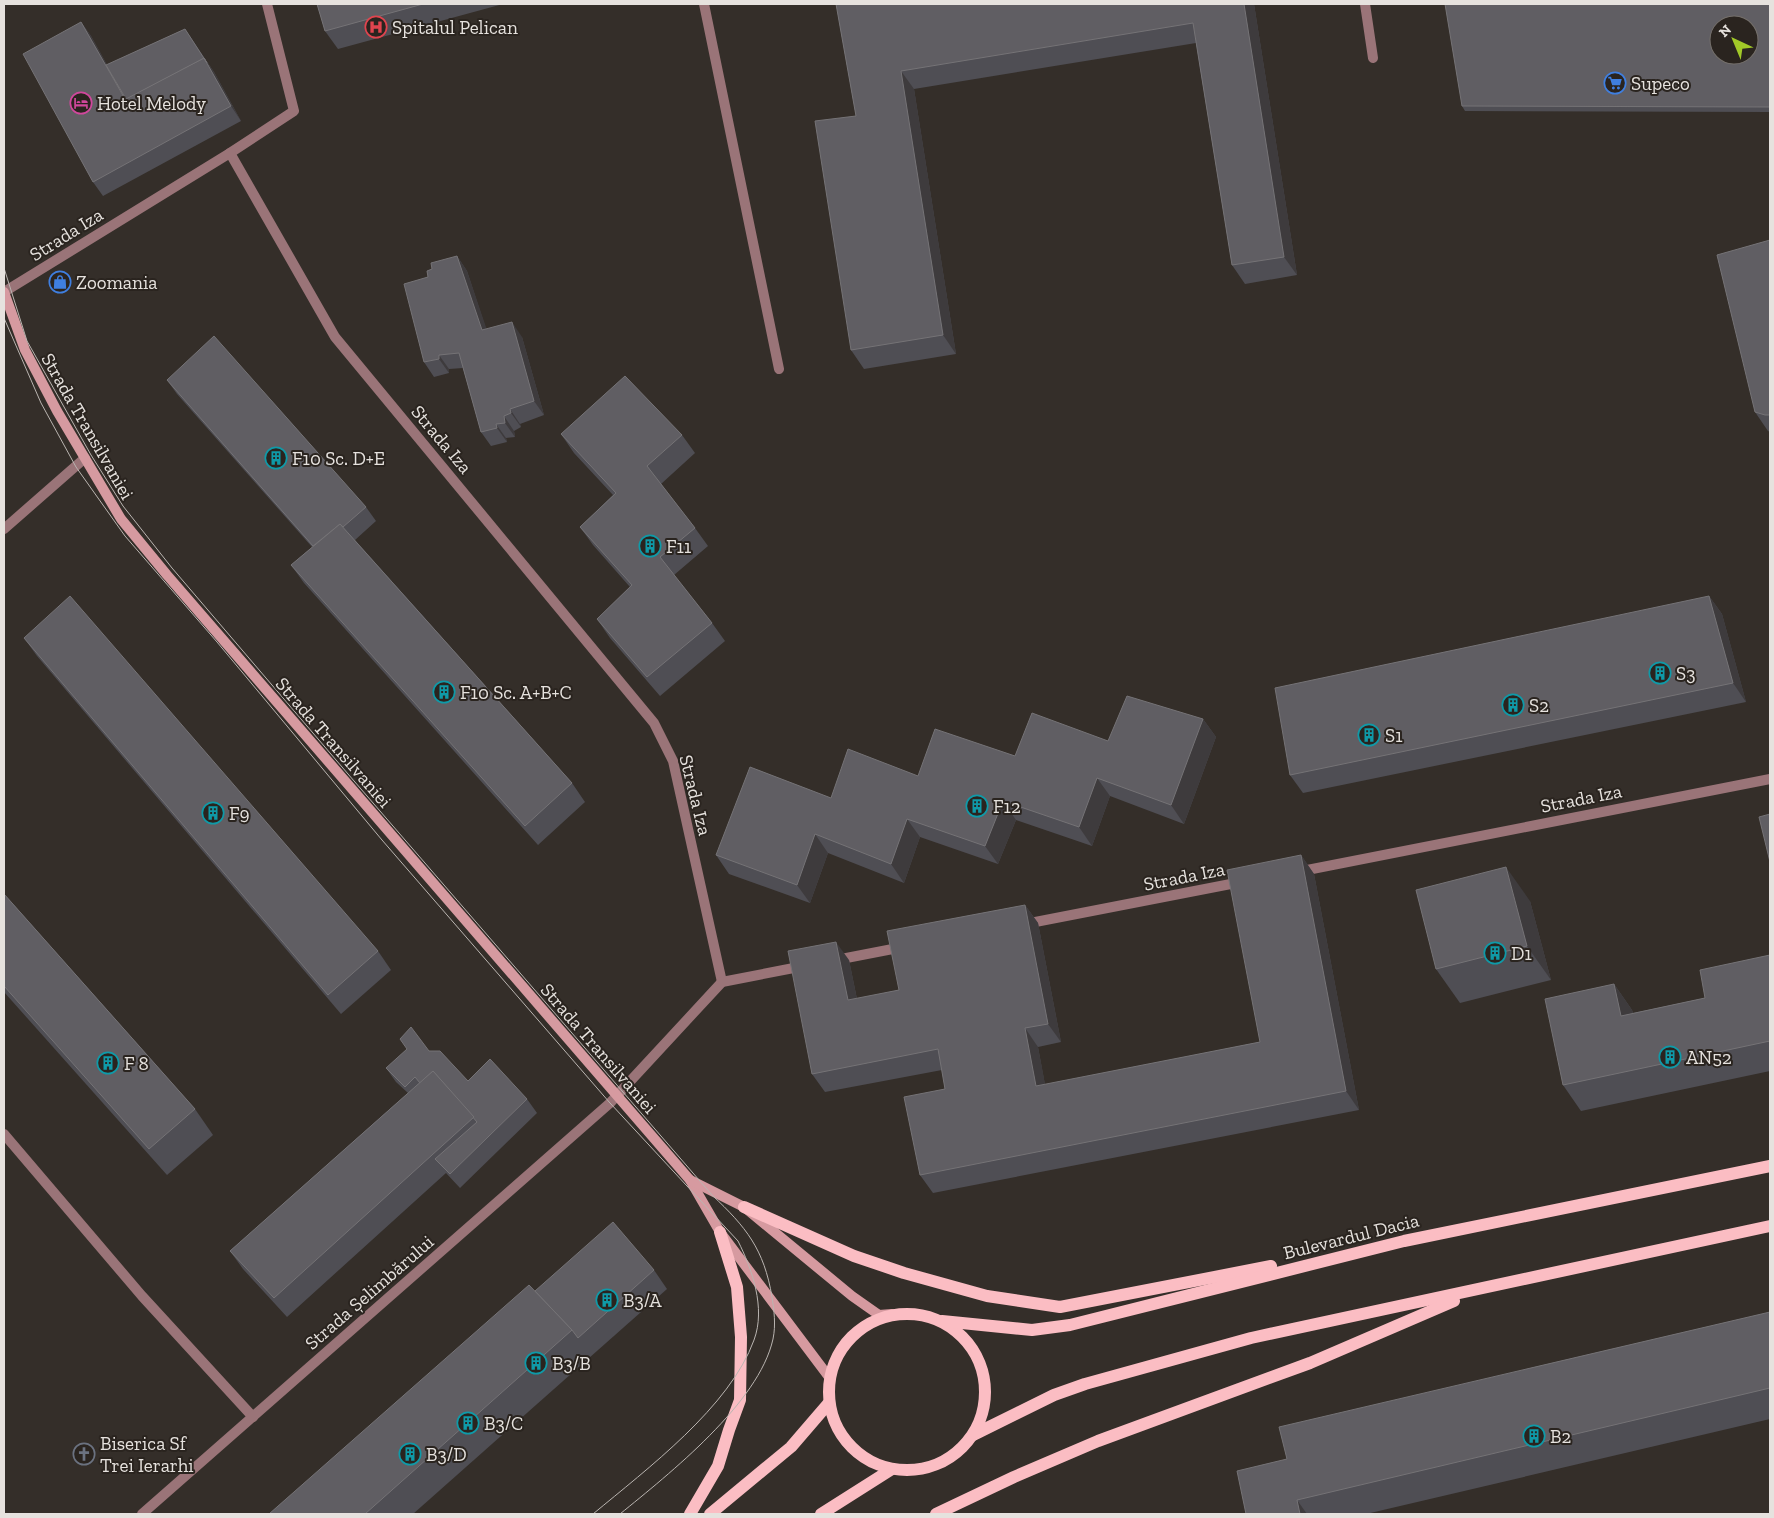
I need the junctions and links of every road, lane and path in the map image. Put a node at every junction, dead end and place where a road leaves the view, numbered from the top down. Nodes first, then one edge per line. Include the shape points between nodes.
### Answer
1 (267, 4) edge
2 (704, 4) edge
3 (1364, 4) edge
4 (1373, 58) dead end
5 (230, 153) junction
6 (4, 292) edge
7 (779, 369) dead end
8 (85, 458) junction
9 (4, 530) edge
10 (1770, 779) edge
11 (1288, 873) edge
12 (1249, 881) edge
13 (1015, 926) edge
14 (917, 945) edge
15 (722, 982) junction
16 (617, 1096) junction
17 (4, 1134) edge
18 (1770, 1166) edge
19 (690, 1180) junction
20 (744, 1207) junction
21 (1770, 1226) edge
22 (720, 1232) junction
23 (1404, 1241) junction
24 (1480, 1290) junction
25 (892, 1314) junction
26 (942, 1321) junction
27 (829, 1377) junction
28 (828, 1404) junction
29 (253, 1417) junction
30 (973, 1435) junction
31 (892, 1469) junction
32 (142, 1514) edge
33 (690, 1514) edge
34 (710, 1514) edge
35 (821, 1514) edge
36 (936, 1514) edge

1 - 5 street via 294,110
2 - 7 street
3 - 4 street
5 - 6 street, Strada Iza
5 - 15 street, Strada Iza via 335,337 654,723 673,761
6 - 8 main road, Strada Transilvaniei via 25,350
8 - 9 street
8 - 16 main road, Strada Transilvaniei via 121,519 167,575
10 - 11 street, Strada Iza
12 - 13 street, Strada Iza
14 - 15 street
15 - 16 street
16 - 19 main road, Strada Transilvaniei
16 - 29 street, Strada Șelimbărului
17 - 29 street via 142,1296
18 - 23 main road, Bulevardul Dacia
19 - 20 main road, Strada Transilvaniei
19 - 22 main road, Strada Transilvaniei
20 - 23 main road via 854,1256 904,1273 987,1296 1060,1307
20 - 25 main road, Strada Transilvaniei via 852,1296 879,1315
21 - 24 main road
22 - 27 main road, Strada Transilvaniei
22 - 33 main road via 736,1287 741,1356 740,1400 718,1466
23 - 26 main road, Bulevardul Dacia via 1070,1325 1032,1330
24 - 30 main road via 1251,1338 1085,1384 1054,1395
24 - 36 main road via 1310,1362 1098,1441
25 - 26 main road via 918,1313
25 - 27 main road via 870,1322 851,1336 837,1355
26 - 30 main road via 963,1336 978,1358 986,1384 983,1410
27 - 28 main road
28 - 31 main road via 836,1427 850,1447 870,1462
28 - 34 main road via 791,1447
29 - 32 street, Strada Șelimbărului
30 - 31 main road via 957,1452 938,1464 915,1470
31 - 35 main road

